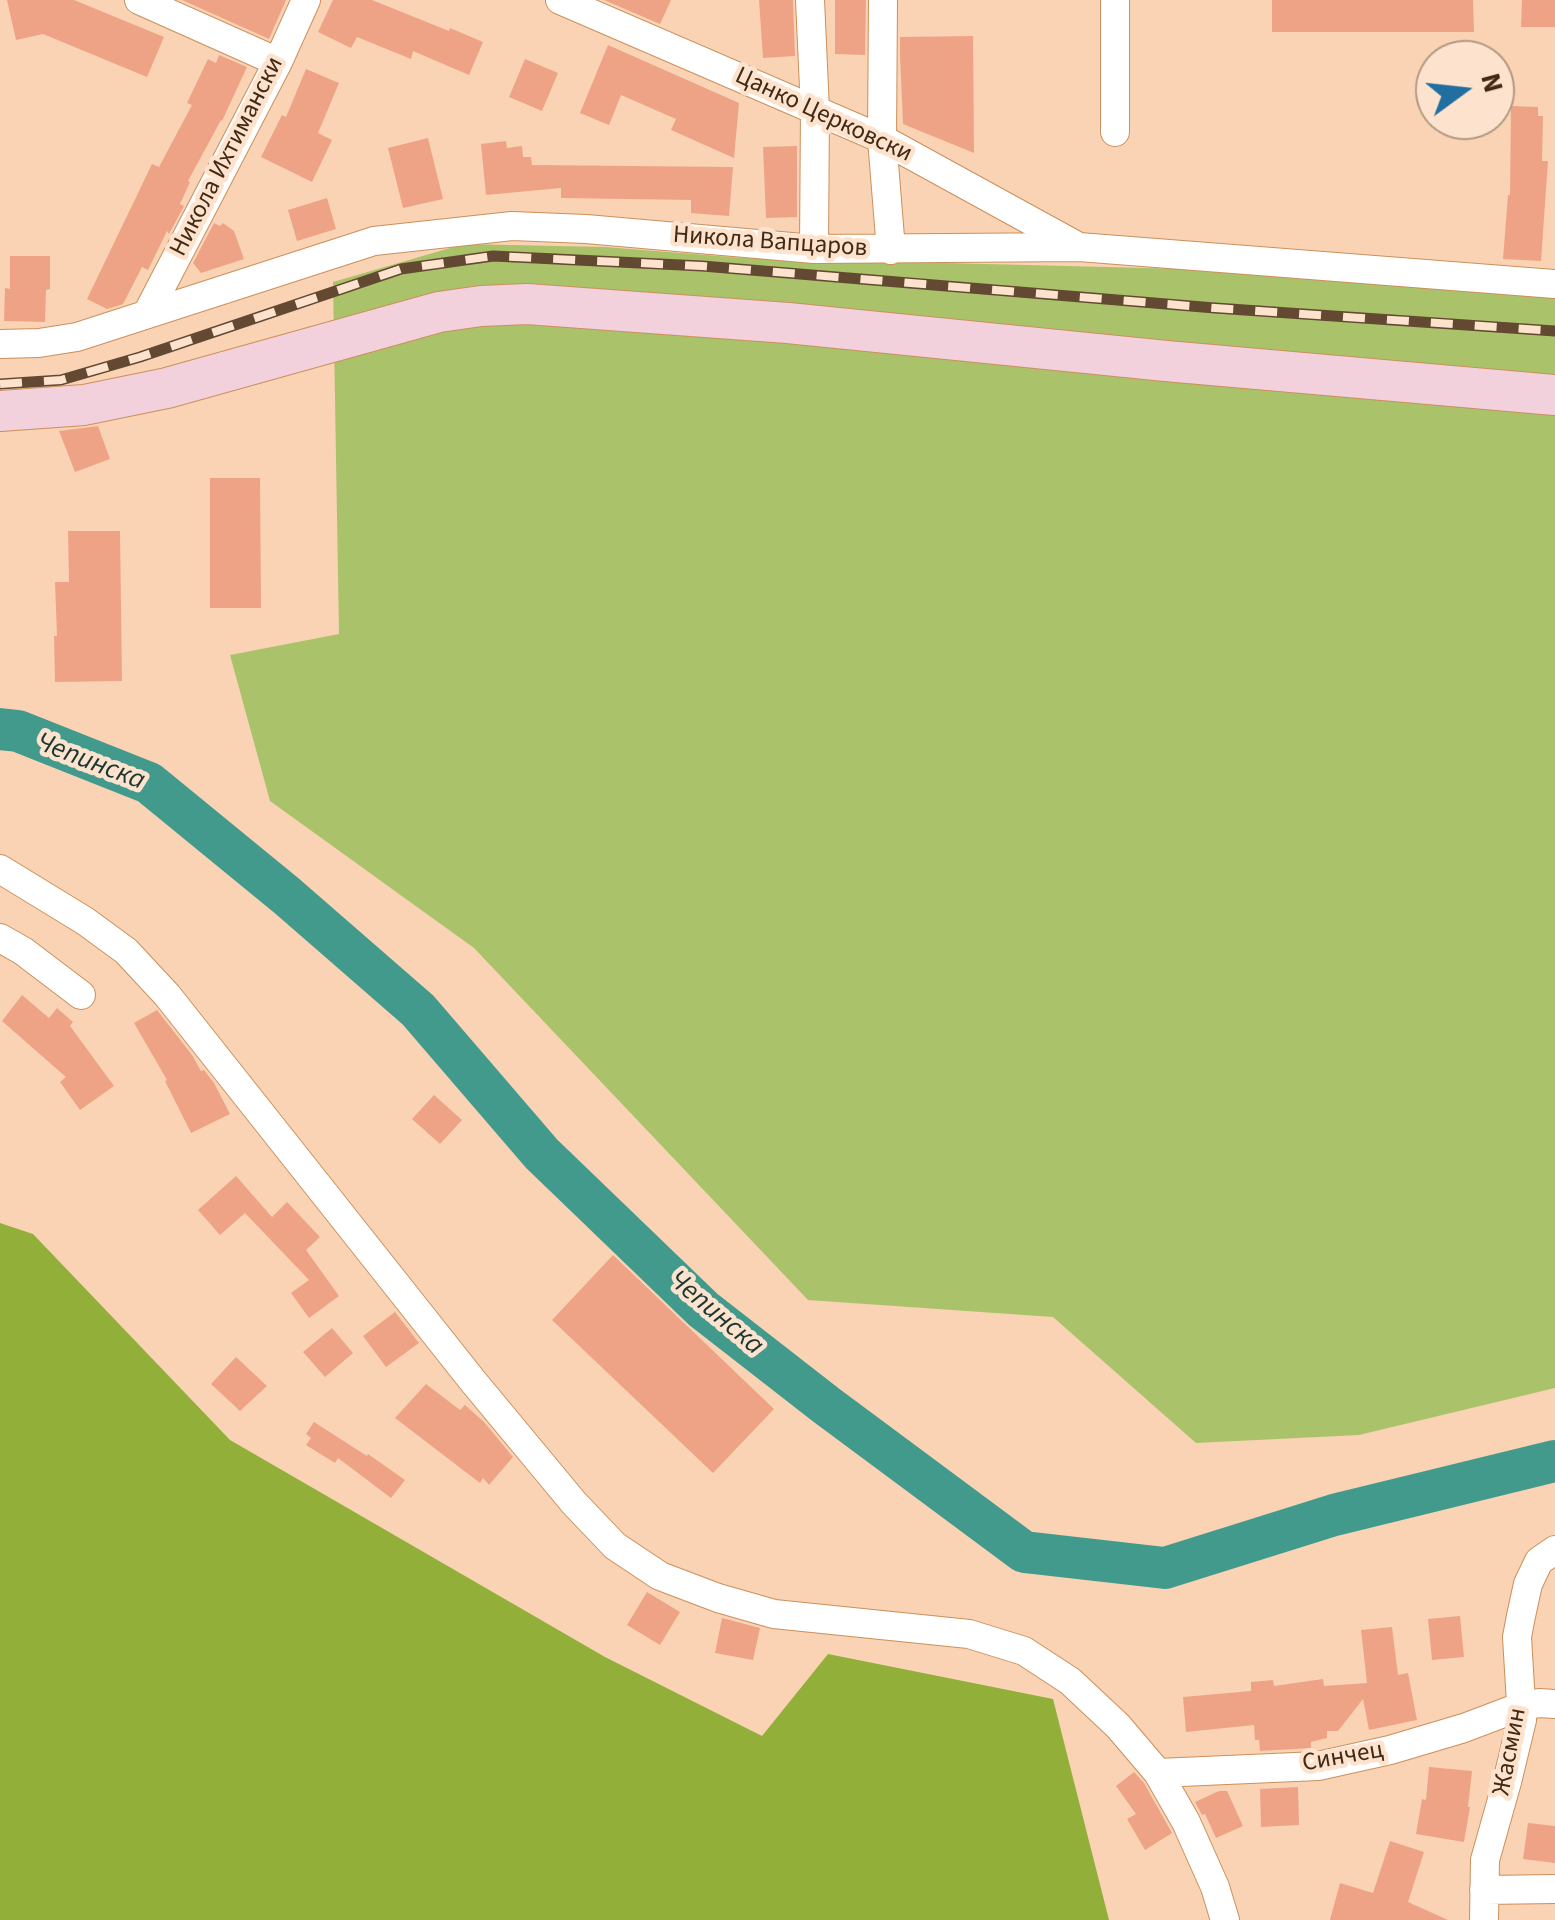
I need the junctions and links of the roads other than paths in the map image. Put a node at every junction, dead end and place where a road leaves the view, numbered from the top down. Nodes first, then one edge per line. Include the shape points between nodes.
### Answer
1 (139, 0) edge
2 (306, 0) edge
3 (560, 0) edge
4 (810, 0) edge
5 (883, 0) edge
6 (1115, 0) edge
7 (608, 9) edge
8 (278, 62) junction
9 (815, 110) junction
10 (1115, 132) dead end
11 (882, 139) junction
12 (1079, 247) junction
13 (814, 249) junction
14 (891, 250) junction
15 (1555, 284) edge
16 (147, 314) junction
17 (0, 344) edge
18 (1555, 395) edge
19 (0, 411) edge
20 (0, 869) edge
21 (0, 938) edge
22 (81, 995) dead end
23 (1555, 1550) edge
24 (1555, 1704) edge
25 (1522, 1706) junction
26 (1158, 1773) junction
27 (1555, 1889) edge
28 (1484, 1890) junction
29 (1225, 1920) edge
30 (1484, 1920) edge

1 - 8 street
2 - 8 street, Никола Ихтимански
3 - 7 street, Цанко Церковски
4 - 9 street
5 - 11 street
6 - 10 street
7 - 9 street, Цанко Церковски
8 - 16 street, Никола Ихтимански
9 - 11 street, Цанко Церковски
9 - 13 street
11 - 12 street, Цанко Церковски
11 - 14 street
12 - 14 street, Никола Вапцаров
12 - 15 street, Никола Вапцаров
13 - 14 street, Никола Вапцаров
13 - 16 street, Никола Вапцаров via 586,230 467,229 374,241
16 - 17 street, Никола Вапцаров via 78,337
18 - 19 street via 788,322 527,304 439,312 150,392
20 - 26 street via 126,951 167,996 472,1380 616,1546 660,1576 774,1614 969,1634 1024,1650 1070,1681
21 - 22 street
23 - 25 street, Жасмин via 1538,1561 1528,1584 1517,1637
24 - 25 street, Синчец
25 - 26 street, Синчец via 1318,1766
25 - 28 street, Жасмин via 1485,1860
26 - 29 street via 1186,1822
27 - 28 street
28 - 30 street, Жасмин

